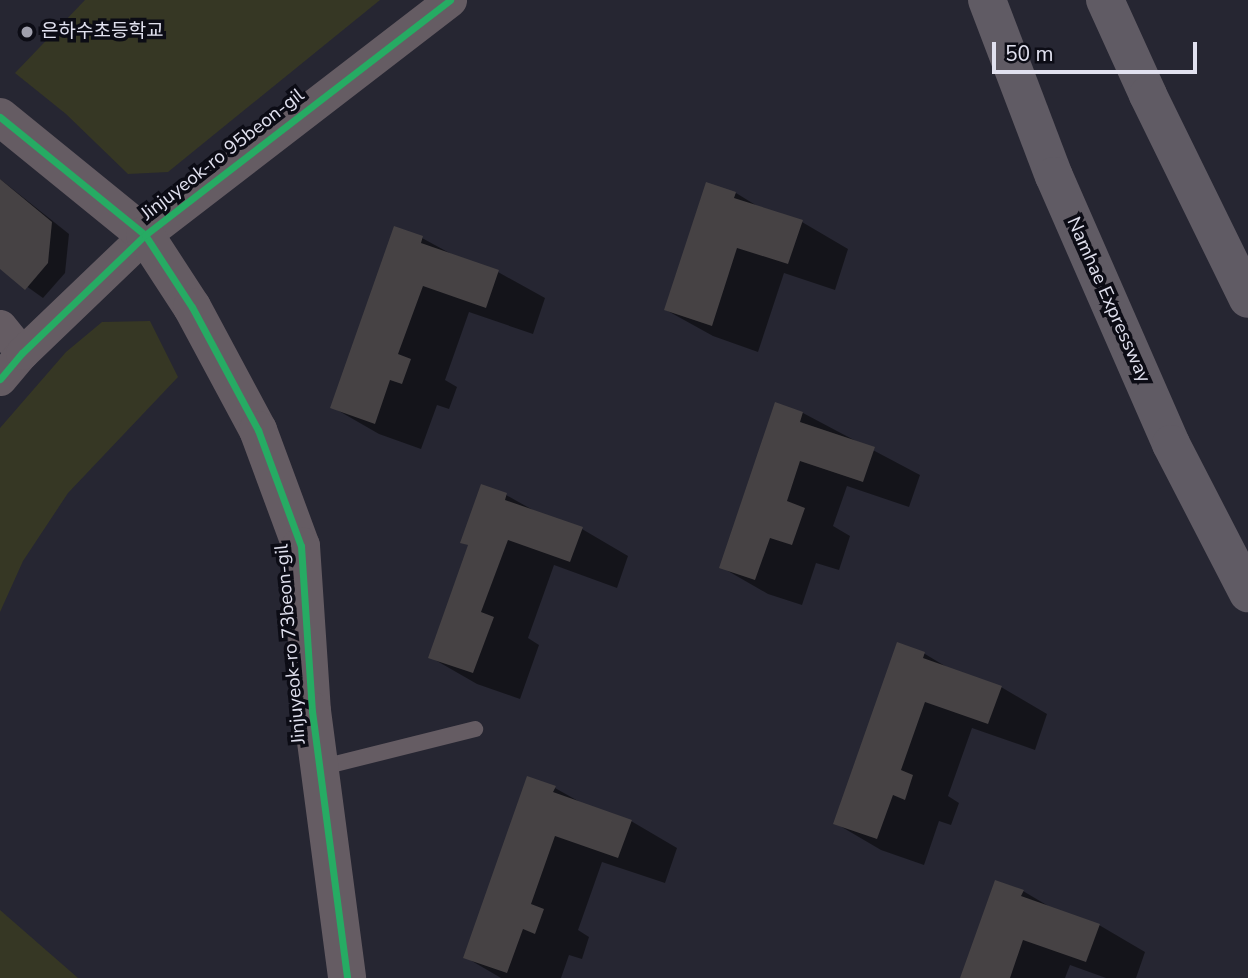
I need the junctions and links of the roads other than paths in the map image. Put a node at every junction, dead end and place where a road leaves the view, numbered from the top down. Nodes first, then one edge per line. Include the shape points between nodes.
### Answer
1 (450, 0) edge
2 (987, 0) edge
3 (1105, 0) edge
4 (0, 117) edge
5 (145, 235) junction
6 (1248, 299) edge
7 (0, 326) edge
8 (22, 353) junction
9 (0, 379) edge
10 (1248, 593) edge
11 (475, 729) dead end
12 (319, 768) junction
13 (347, 978) edge

1 - 5 street, Jinjuyeok-ro 95beon-gil
2 - 10 highway, Namhae Expressway via 1054,176 1171,444
3 - 6 highway
4 - 5 street, Jinjuyeok-ro 73beon-gil
5 - 8 street, Jinjuyeok-ro 95beon-gil
5 - 12 street, Jinjuyeok-ro 73beon-gil via 192,307 258,430 301,546
7 - 8 street
8 - 9 street, Jinjuyeok-ro 95beon-gil
11 - 12 lane
12 - 13 street, Jinjuyeok-ro 73beon-gil

